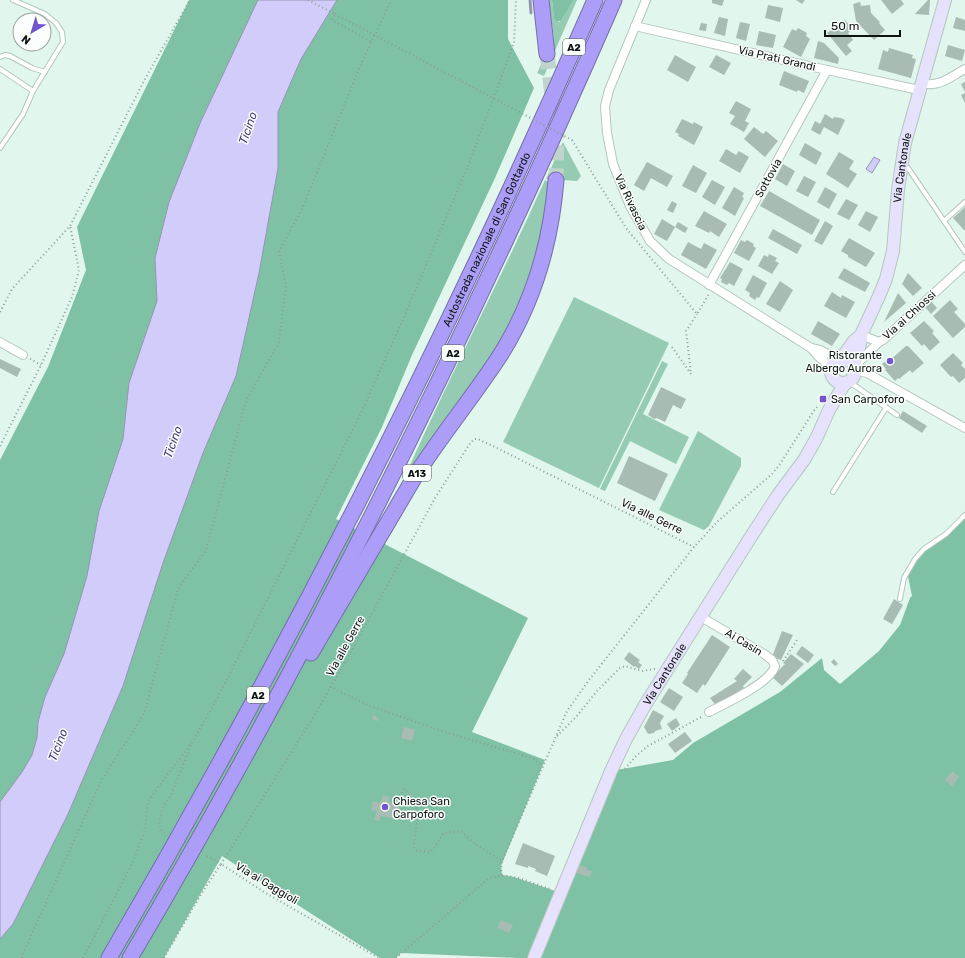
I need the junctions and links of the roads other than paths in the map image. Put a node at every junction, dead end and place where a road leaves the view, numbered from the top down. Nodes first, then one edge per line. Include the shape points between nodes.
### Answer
1 (12, 0) edge
2 (541, 0) edge
3 (586, 0) edge
4 (595, 0) edge
5 (614, 0) edge
6 (646, 0) edge
7 (945, 0) edge
8 (635, 26) junction
9 (547, 54) tunnel mouth
10 (0, 57) edge
11 (0, 69) edge
12 (965, 69) edge
13 (827, 70) junction
14 (45, 72) junction
15 (920, 86) junction
16 (33, 91) junction
17 (553, 93) junction
18 (0, 148) edge
19 (908, 168) dead end
20 (556, 180) tunnel mouth
21 (965, 202) edge
22 (944, 221) junction
23 (965, 252) edge
24 (965, 264) edge
25 (709, 285) junction
26 (861, 335) junction
27 (0, 342) edge
28 (879, 342) junction
29 (811, 348) junction
30 (23, 355) road end
31 (840, 360) junction
32 (854, 369) junction
33 (832, 373) junction
34 (847, 382) junction
35 (829, 408) junction
36 (886, 408) junction
37 (897, 415) dead end
38 (965, 428) edge
39 (833, 492) dead end
40 (965, 515) edge
41 (900, 599) dead end
42 (701, 616) junction
43 (276, 699) junction
44 (709, 712) road end
45 (109, 958) edge
46 (130, 958) edge
47 (534, 958) edge

1 - 14 lane via 45,14 62,32 63,42
2 - 9 highway
3 - 17 highway, A2
4 - 17 highway, A2
5 - 43 highway, A2 via 518,216 446,367 366,528
6 - 8 street, Via Rivascia
7 - 15 main road, Via Cantonale
8 - 13 street, Via Prati Grandi
8 - 25 street, Via Rivascia via 605,106 606,133 613,164 630,206 650,241 668,260
10 - 14 lane via 10,56
11 - 16 lane
12 - 15 street, Via Prati Grandi via 938,84
13 - 15 street, Via Prati Grandi
13 - 25 street, Sottovia
14 - 16 lane
15 - 26 main road, Via Cantonale via 902,154 890,266 884,287
16 - 18 lane via 23,114
17 - 45 highway, Autostrada nazionale di San Gottardo / A2 via 492,231 328,563 197,805
19 - 22 lane
20 - 43 highway, A13 via 543,259 517,325 491,368 428,455 291,688
21 - 22 lane
22 - 23 lane
24 - 28 street, Via ai Chiossi
25 - 29 street, Via Rivascia
26 - 28 street
26 - 31 main road, Via Cantonale
26 - 32 main road, Via Cantonale
27 - 30 street
28 - 32 street, Via ai Chiossi
29 - 31 street, Via Rivascia
29 - 33 street, Via Rivascia
31 - 32 main road via 850,362
31 - 33 main road via 835,363
32 - 34 main road via 853,377
32 - 38 street via 867,373
33 - 34 main road via 839,382
33 - 35 main road, Via Cantonale
34 - 35 main road, Via Cantonale
34 - 36 lane
35 - 42 main road, Via Cantonale via 804,460 774,501
36 - 37 lane
36 - 39 lane
40 - 41 lane via 950,531 924,549 915,559 904,578
42 - 44 street, Ai Casin via 764,654 775,666 771,674 758,685
42 - 47 main road, Via Cantonale via 626,740
43 - 46 highway, A2

